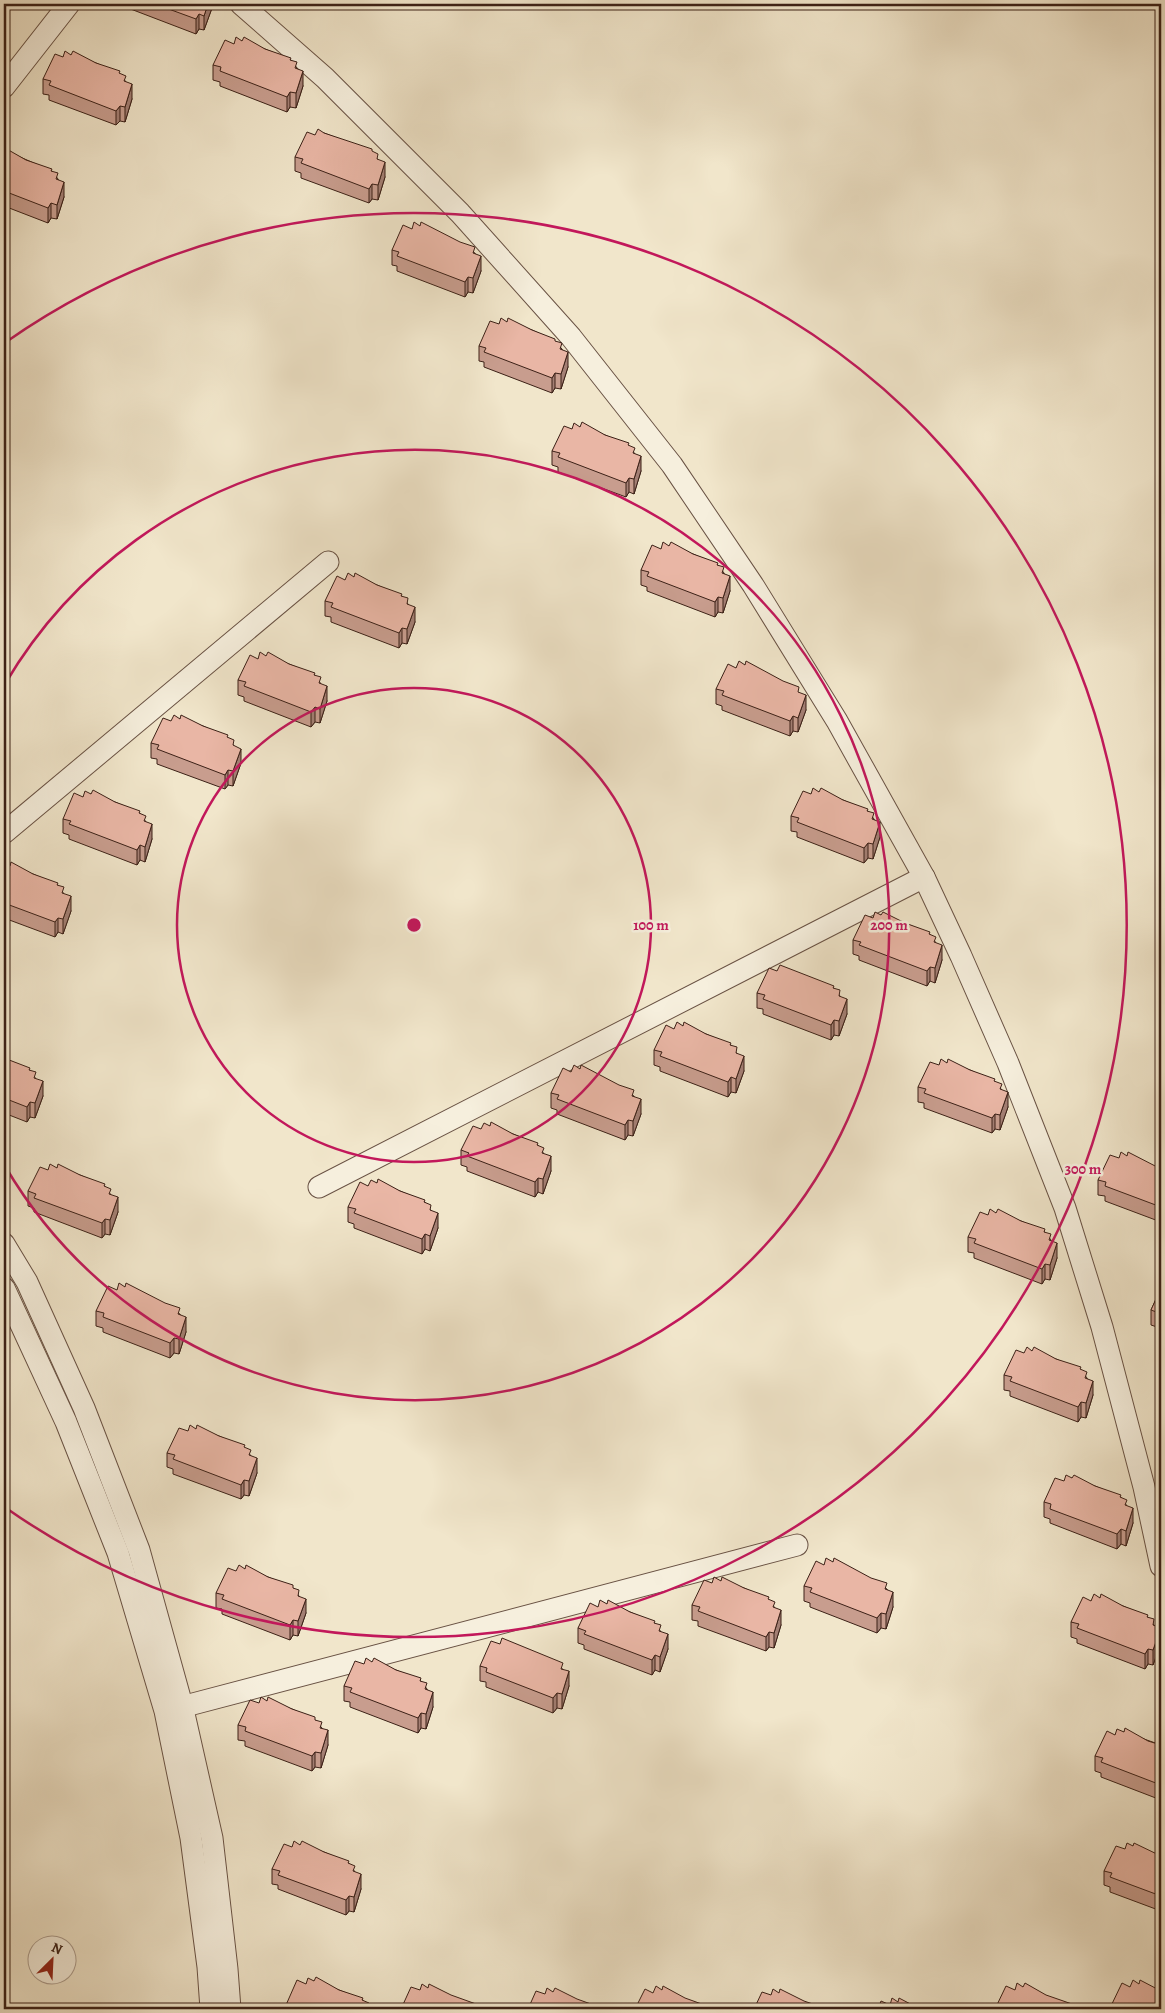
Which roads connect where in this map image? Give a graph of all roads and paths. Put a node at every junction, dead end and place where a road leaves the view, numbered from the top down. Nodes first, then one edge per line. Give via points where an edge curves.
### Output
1 (69, 4) edge
2 (241, 4) edge
3 (4, 87) edge
4 (328, 562) dead end
5 (4, 833) edge
6 (924, 877) junction
7 (319, 1187) dead end
8 (4, 1244) edge
9 (4, 1288) edge
10 (797, 1545) dead end
11 (1161, 1566) edge
12 (173, 1708) junction
13 (211, 2009) edge
14 (230, 2009) edge

1 - 3 street
2 - 6 street via 325,78 460,213 571,337 672,465 753,585 832,713
4 - 5 street
6 - 7 street
6 - 11 street via 1008,1063 1065,1208 1102,1327
8 - 12 street via 27,1282 84,1408 139,1550
9 - 12 street via 66,1422 118,1553
10 - 12 street
12 - 13 street
12 - 14 street via 212,1838

